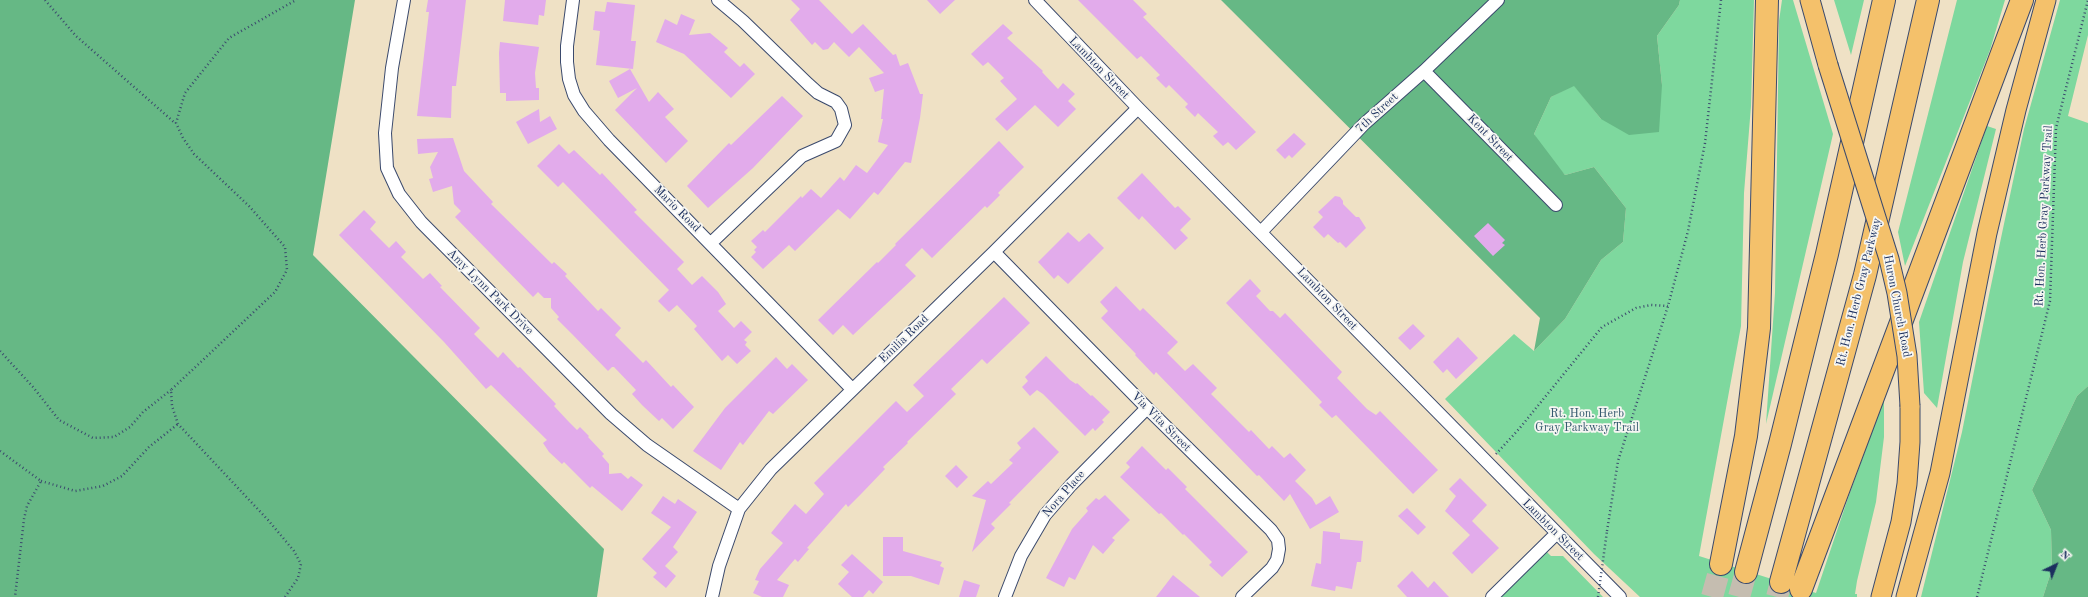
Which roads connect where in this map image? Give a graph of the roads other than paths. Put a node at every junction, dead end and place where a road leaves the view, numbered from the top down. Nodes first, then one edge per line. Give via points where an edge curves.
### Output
1 (404, 0) edge
2 (573, 0) edge
3 (718, 0) edge
4 (1035, 0) edge
5 (1498, 0) edge
6 (1767, 0) edge
7 (1810, 0) edge
8 (1884, 0) edge
9 (1928, 0) edge
10 (2022, 0) edge
11 (2046, 0) edge
12 (1424, 71) junction
13 (1138, 108) junction
14 (1556, 205) dead end
15 (1261, 232) junction
16 (711, 243) junction
17 (994, 252) junction
18 (852, 389) junction
19 (1147, 408) junction
20 (739, 510) junction
21 (1556, 534) junction
22 (1721, 564) tunnel mouth
23 (1746, 572) tunnel mouth
24 (712, 597) edge
25 (1005, 597) edge
26 (1242, 597) edge
27 (1492, 597) edge
28 (1620, 597) edge
29 (1882, 597) edge
30 (1906, 597) edge

1 - 20 street, Amy Lynn Park Drive via 392,68 385,133 387,168 399,194 421,222 611,414 647,445
2 - 16 street, Mario Road via 567,46 569,79 574,95 600,130
3 - 16 street via 818,93 836,102 842,109 845,125 836,141 802,156
4 - 13 street, Lambton Street
5 - 12 street, 7th Street
6 - 22 highway via 1760,328 1746,436
7 - 29 main road, Huron Church Road, bridge via 1889,259 1906,350 1910,406 1907,484 1901,522
8 - 23 highway via 1825,262
9 - 10 highway, Rt. Hon. Herb Gray Parkway via 1866,275 1791,586
11 - 30 main road via 1988,226 1940,473
12 - 14 street, Kent Street
12 - 15 street, 7th Street via 1364,124
13 - 15 street, Lambton Street
13 - 17 street, Emilia Road
15 - 21 street, Lambton Street
16 - 18 street, Mario Road
17 - 18 street, Emilia Road
17 - 19 street, Via Vita Street
18 - 20 street, Emilia Road via 771,469
19 - 25 street, Nora Place via 1070,485 1045,515 1021,556
19 - 26 street, Via Vita Street via 1271,530 1278,540 1278,560
20 - 24 street, Emilia Road via 718,566
21 - 27 street
21 - 28 street, Lambton Street

